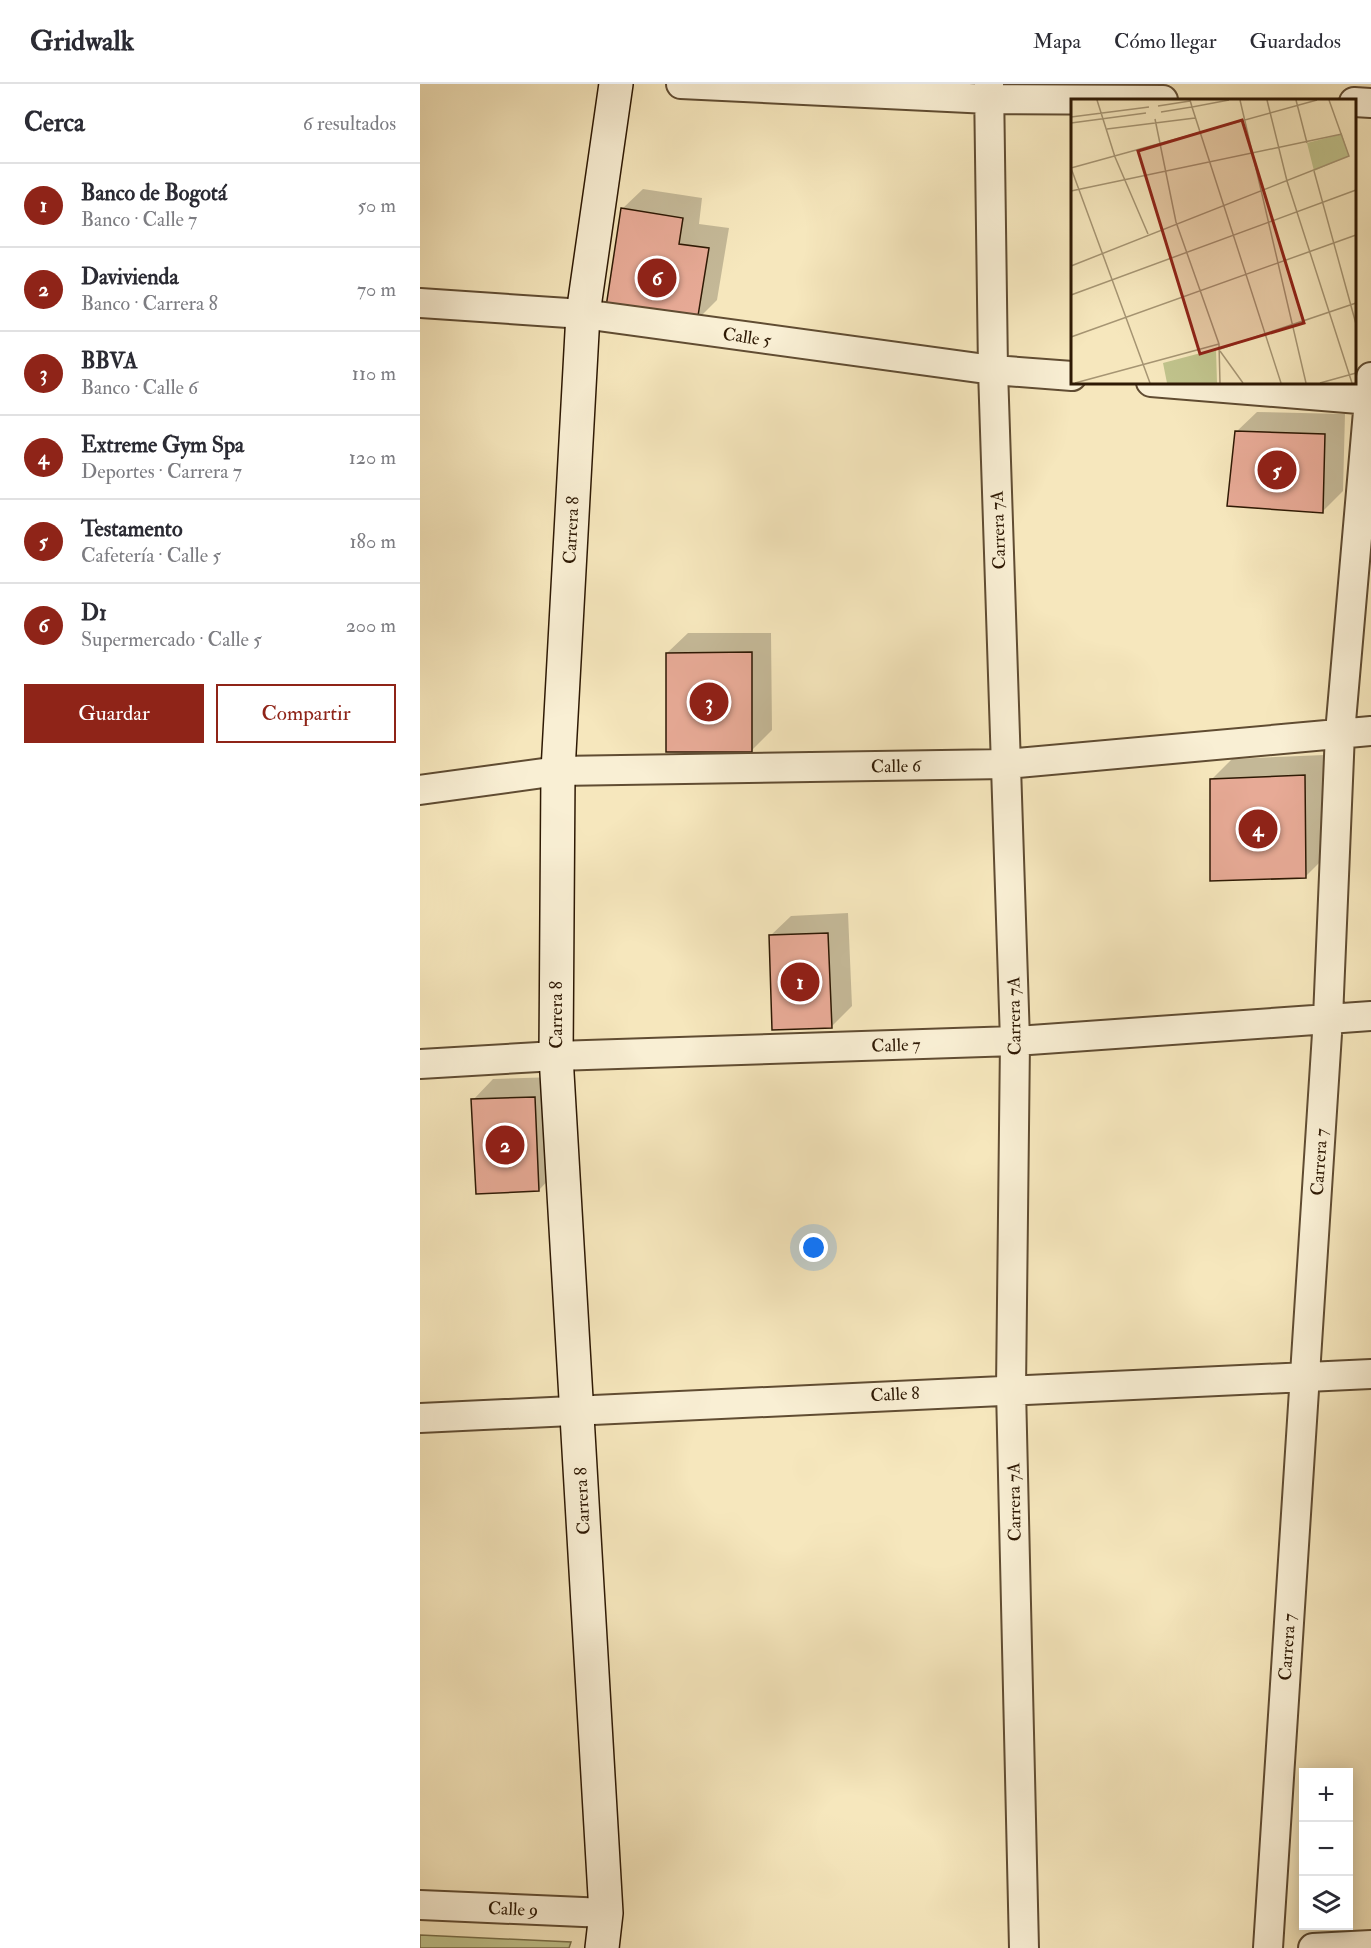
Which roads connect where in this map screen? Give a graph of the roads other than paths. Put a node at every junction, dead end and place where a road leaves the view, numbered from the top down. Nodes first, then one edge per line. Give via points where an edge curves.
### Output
1 (616, 84) edge
2 (681, 84) edge
3 (989, 91) edge
4 (1144, 99) edge
5 (1356, 102) edge
6 (1371, 103) edge
7 (420, 303) edge
8 (584, 314) junction
9 (993, 370) junction
10 (1071, 376) edge
11 (1195, 384) edge
12 (1370, 392) edge
13 (1371, 731) edge
14 (1340, 733) junction
15 (1006, 764) junction
16 (558, 771) junction
17 (420, 790) edge
18 (1371, 1016) edge
19 (1328, 1018) junction
20 (1015, 1041) junction
21 (556, 1056) junction
22 (420, 1064) edge
23 (1371, 1374) edge
24 (1304, 1375) junction
25 (1011, 1389) junction
26 (577, 1409) junction
27 (420, 1418) edge
28 (420, 1905) edge
29 (606, 1912) junction
30 (1371, 1945) edge
31 (602, 1948) edge
32 (1024, 1948) edge
33 (1268, 1948) edge
34 (1313, 1948) edge

1 - 8 main road, Carrera 8
2 - 3 street
3 - 4 street
3 - 9 street, Carrera 7A
5 - 6 street
7 - 8 street, Calle 5
8 - 9 street, Calle 5
8 - 16 main road, Carrera 8
9 - 10 street, Calle 5
9 - 15 street, Carrera 7A
11 - 12 street
12 - 14 street, Carrera 7
13 - 14 street, Calle 6
14 - 15 street, Calle 6
14 - 19 street, Carrera 7
15 - 16 street, Calle 6
15 - 20 street, Carrera 7A
16 - 17 street, Calle 6
16 - 21 main road, Carrera 8
18 - 19 street, Calle 7
19 - 20 street, Calle 7
19 - 24 street, Carrera 7
20 - 21 street, Calle 7
20 - 25 street, Carrera 7A
21 - 22 street, Calle 7
21 - 26 main road, Carrera 8
23 - 24 street, Calle 8
24 - 25 street, Calle 8
24 - 33 street, Carrera 7
25 - 26 street, Calle 8
25 - 32 street, Carrera 7A
26 - 27 street, Calle 8
26 - 29 main road, Carrera 8
28 - 29 street, Calle 9
29 - 31 main road, Carrera 8
30 - 34 street

